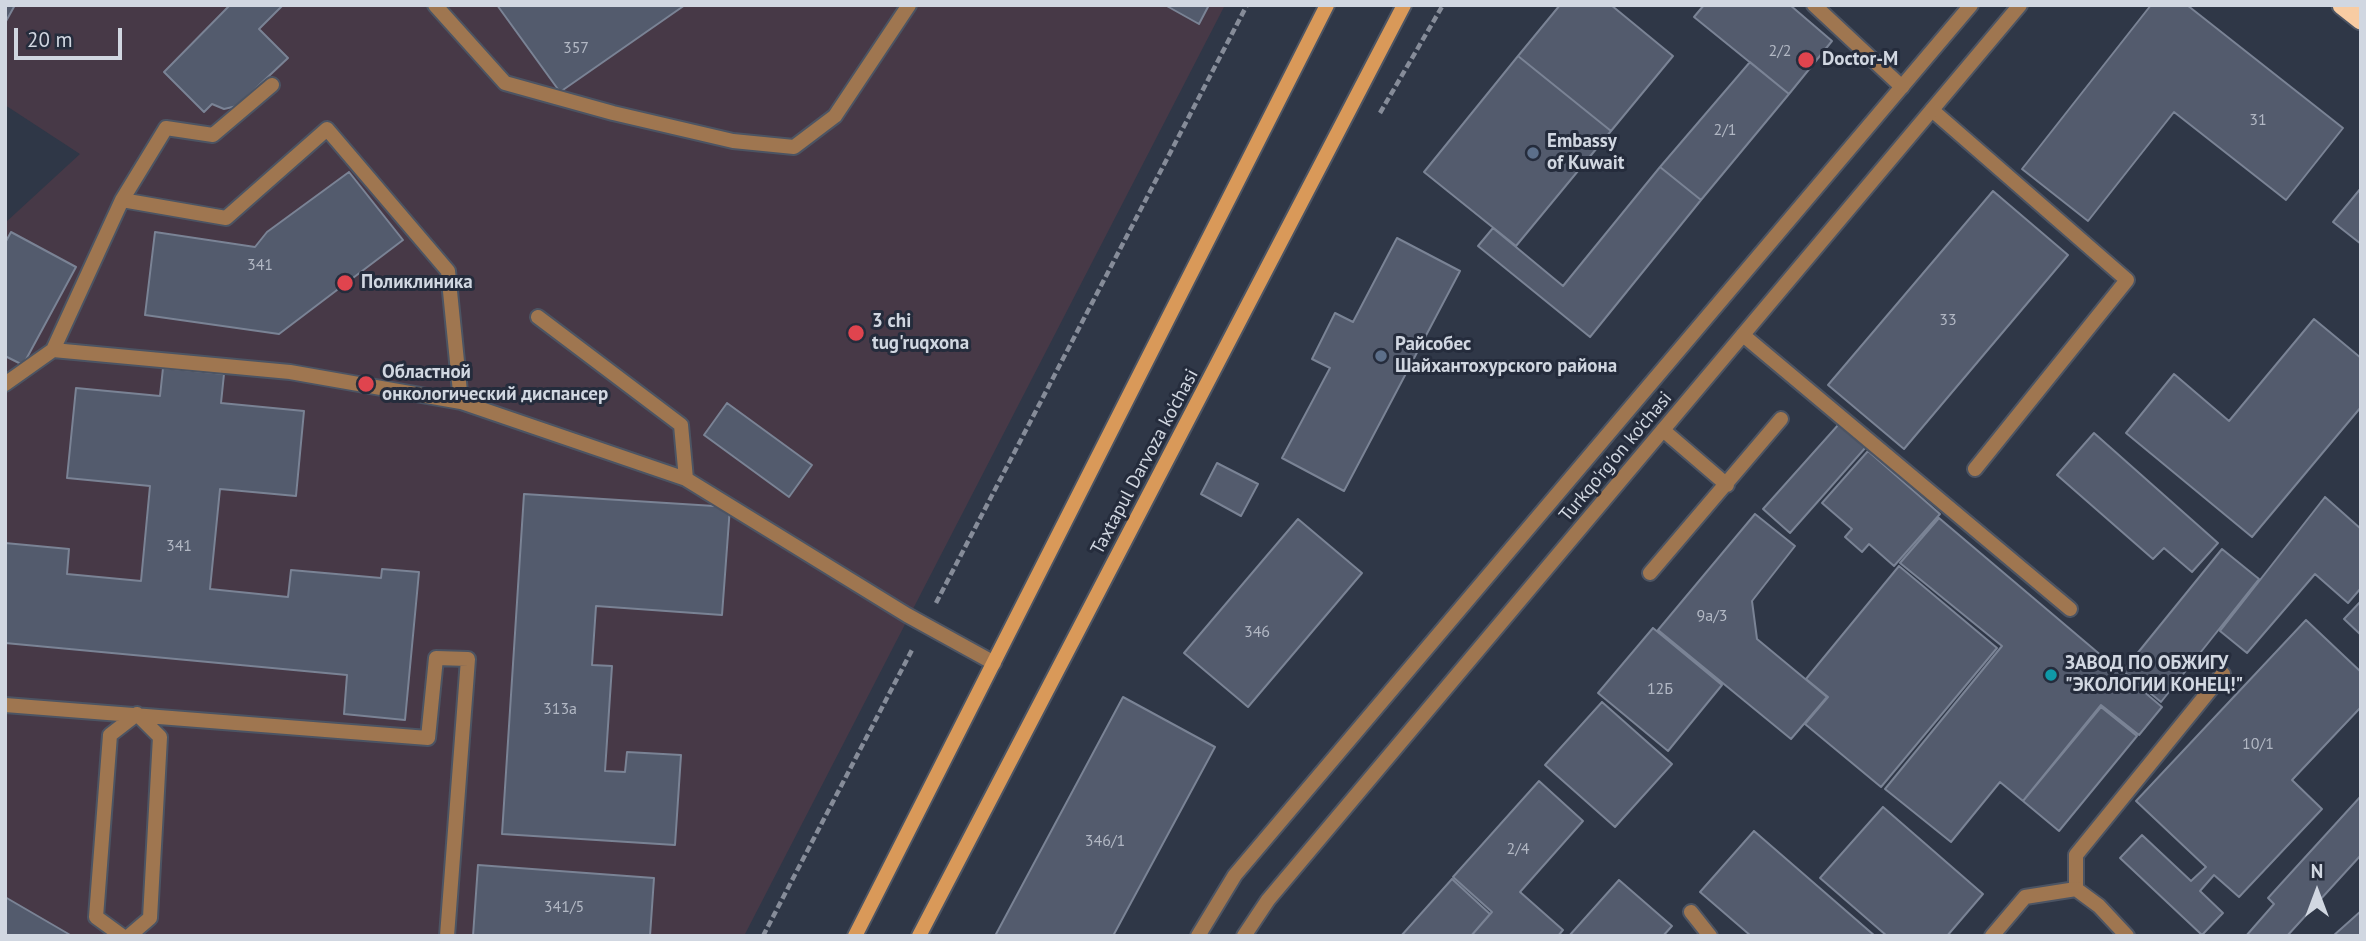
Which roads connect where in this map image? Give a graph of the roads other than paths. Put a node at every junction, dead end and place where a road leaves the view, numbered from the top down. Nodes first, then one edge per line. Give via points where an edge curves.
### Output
1 (436, 5) edge
2 (909, 5) edge
3 (1327, 5) edge
4 (1404, 5) edge
5 (1814, 5) edge
6 (1971, 5) edge
7 (2020, 5) edge
8 (2342, 5) edge
9 (2361, 20) edge
10 (272, 86) dead end
11 (1902, 87) junction
12 (1932, 110) junction
13 (122, 200) junction
14 (538, 317) dead end
15 (1744, 335) junction
16 (53, 350) junction
17 (5, 384) edge
18 (461, 402) junction
19 (1782, 419) dead end
20 (1663, 430) junction
21 (1975, 469) dead end
22 (686, 479) junction
23 (1727, 485) junction
24 (1650, 573) dead end
25 (2070, 610) dead end
26 (993, 663) junction
27 (2223, 674) dead end
28 (5, 705) edge
29 (136, 715) junction
30 (2076, 889) junction
31 (1691, 912) dead end
32 (122, 936) edge
33 (129, 936) edge
34 (447, 936) edge
35 (855, 936) edge
36 (919, 936) edge
37 (1198, 936) edge
38 (1244, 936) edge
39 (1710, 936) edge
40 (1992, 936) edge
41 (2127, 936) edge

1 - 2 street via 505,83 733,141 794,147 835,116
3 - 26 main road
4 - 36 main road, Taxtapul Darvoza ko'chasi
5 - 11 street
6 - 11 street, Turkqo'rg'on ko'chasi
7 - 12 street, Turkqo'rg'on ko'chasi
8 - 9 highway
10 - 13 street via 213,135 166,128
11 - 37 street, Turkqo'rg'on ko'chasi via 1235,875
12 - 15 street, Turkqo'rg'on ko'chasi
12 - 21 street via 2127,280
13 - 16 street
13 - 18 street via 226,218 327,129 448,271
14 - 22 street via 681,425
15 - 20 street, Turkqo'rg'on ko'chasi
15 - 25 street
16 - 17 street
16 - 18 street via 290,372
18 - 22 street
19 - 23 street
20 - 23 street
20 - 38 street, Turkqo'rg'on ko'chasi via 1268,900
22 - 26 street
23 - 24 street
26 - 35 main road
27 - 30 street via 2076,855
28 - 29 street
29 - 32 street via 110,735 96,917
29 - 33 street via 160,737 150,918
29 - 34 street via 428,738 436,658 468,659
30 - 40 street via 2025,897
30 - 41 street
31 - 39 street

